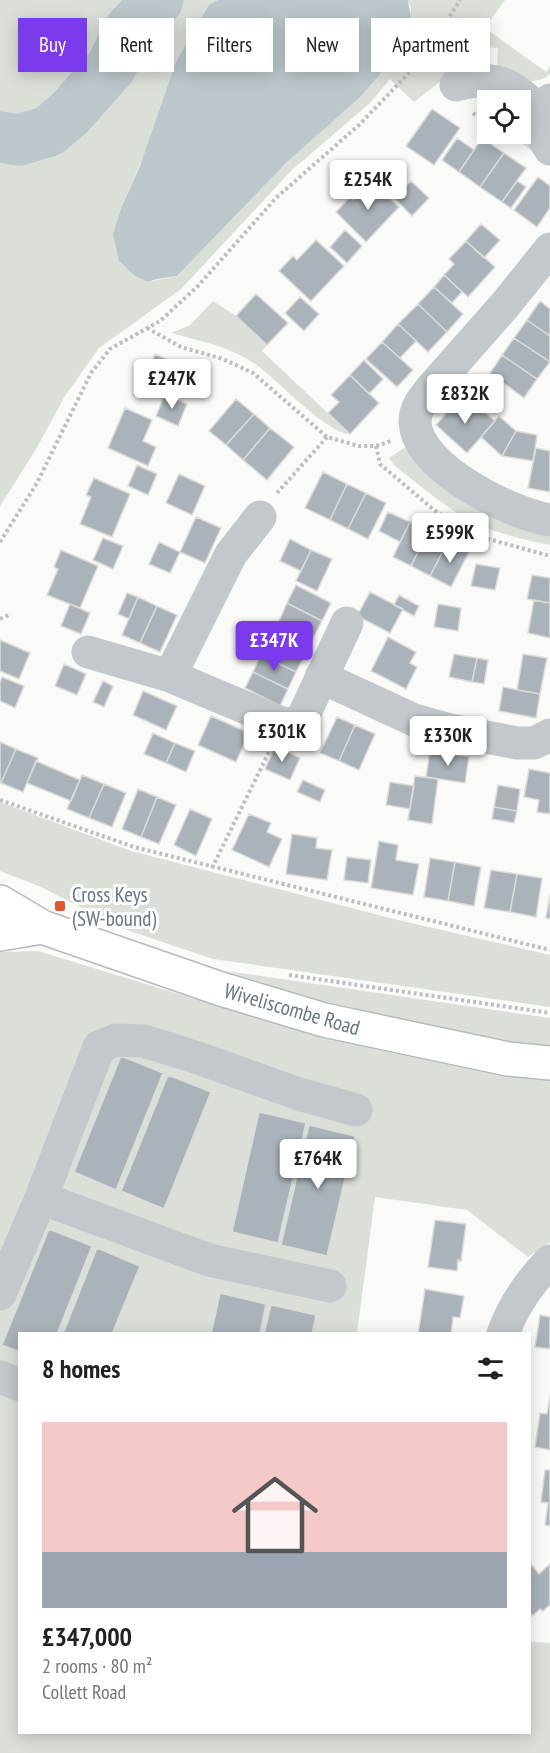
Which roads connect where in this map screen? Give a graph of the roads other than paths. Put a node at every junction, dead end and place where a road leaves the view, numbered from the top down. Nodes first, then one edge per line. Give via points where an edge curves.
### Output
1 (456, 85) dead end
2 (545, 106) edge
3 (550, 149) edge
4 (550, 249) edge
5 (260, 517) road end
6 (550, 520) edge
7 (347, 623) dead end
8 (88, 652) dead end
9 (170, 676) junction
10 (321, 677) junction
11 (550, 735) edge
12 (0, 902) edge
13 (42, 927) junction
14 (0, 934) edge
15 (550, 1063) edge
16 (356, 1110) dead end
17 (41, 1198) junction
18 (550, 1261) edge
19 (330, 1286) dead end
20 (0, 1294) edge
21 (504, 1332) edge
22 (0, 1377) edge
23 (18, 1384) edge

1 - 2 street via 485,80 505,84
2 - 3 street via 540,123
4 - 6 street via 418,404 415,420 425,449 475,492
5 - 9 street via 231,554
7 - 10 street
8 - 9 street
9 - 10 street via 284,724 303,717
10 - 11 street via 414,720 517,743 534,743
12 - 13 main road, Wiveliscombe Road
13 - 14 main road, Wiveliscombe Road
13 - 15 main road, Wiveliscombe Road via 324,1020 508,1059
16 - 17 street via 144,1041 116,1040 99,1047
17 - 19 street via 209,1260
17 - 20 street
18 - 21 street via 512,1309
22 - 23 street

